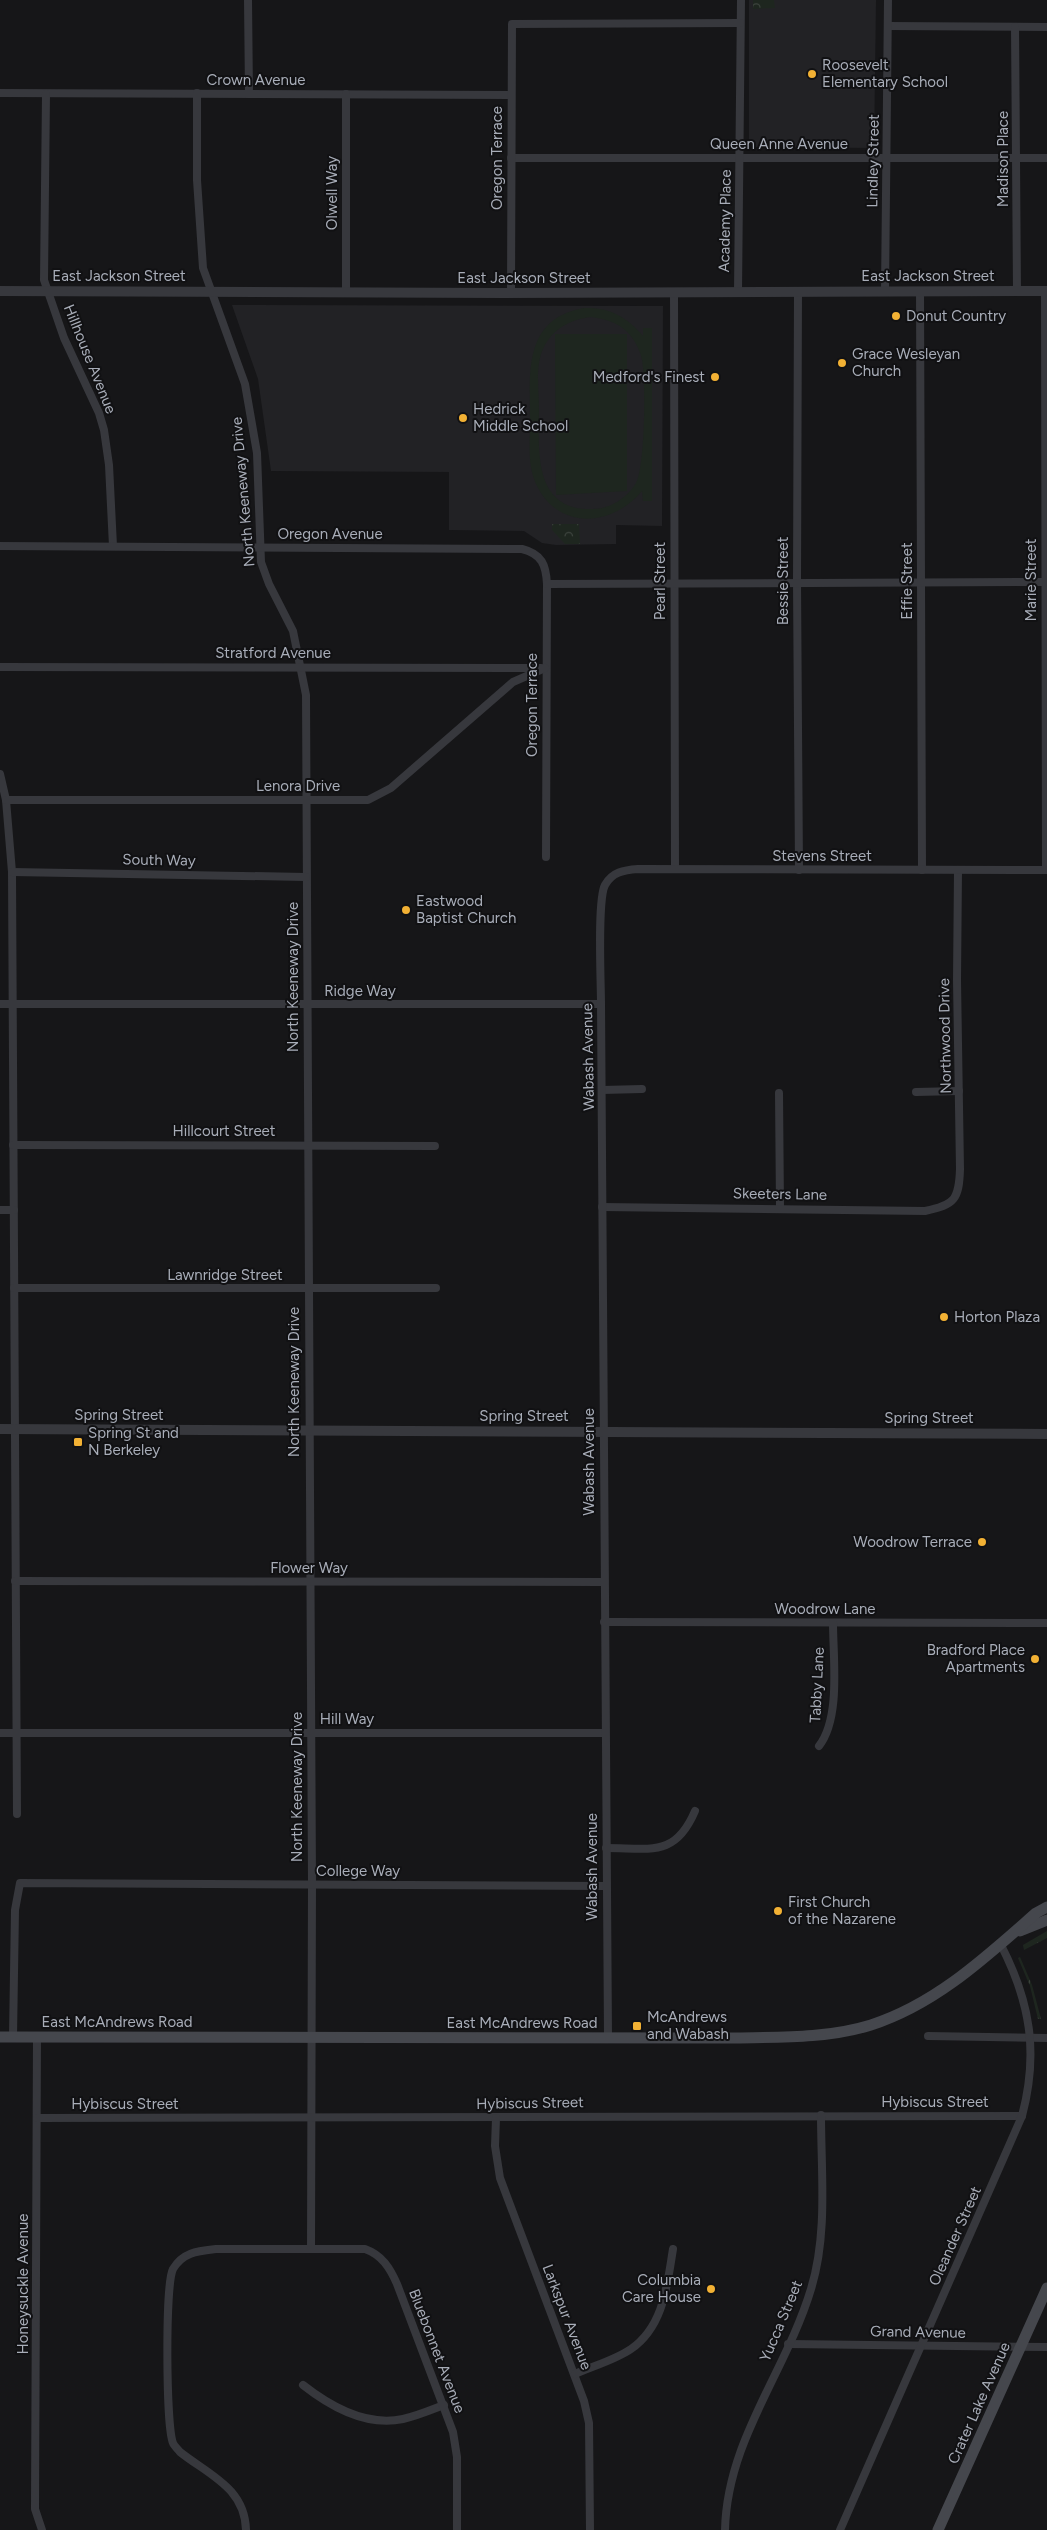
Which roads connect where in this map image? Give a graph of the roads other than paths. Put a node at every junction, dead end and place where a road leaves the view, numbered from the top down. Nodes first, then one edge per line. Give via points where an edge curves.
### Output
1 (248, 0) edge
2 (741, 0) edge
3 (888, 0) edge
4 (740, 23) junction
5 (888, 26) junction
6 (1015, 27) junction
7 (1047, 27) edge
8 (0, 93) edge
9 (197, 93) junction
10 (46, 94) junction
11 (249, 94) junction
12 (346, 94) junction
13 (511, 95) junction
14 (511, 158) junction
15 (739, 158) junction
16 (886, 158) junction
17 (1017, 158) junction
18 (1047, 158) edge
19 (0, 291) edge
20 (47, 291) junction
21 (885, 291) junction
22 (920, 291) junction
23 (1017, 291) junction
24 (1046, 291) edge
25 (211, 292) junction
26 (346, 292) junction
27 (738, 292) junction
28 (798, 292) junction
29 (511, 293) junction
30 (674, 293) junction
31 (0, 546) edge
32 (113, 546) junction
33 (260, 547) junction
34 (538, 555) joint
35 (674, 582) junction
36 (797, 582) junction
37 (1046, 582) edge
38 (921, 583) junction
39 (547, 584) junction
40 (0, 667) edge
41 (301, 667) junction
42 (546, 668) junction
43 (0, 774) edge
44 (6, 800) junction
45 (306, 800) junction
46 (546, 857) dead end
47 (675, 869) junction
48 (799, 870) junction
49 (922, 870) junction
50 (958, 870) junction
51 (1046, 870) edge
52 (12, 872) junction
53 (306, 876) junction
54 (604, 886) joint
55 (0, 1004) edge
56 (12, 1004) junction
57 (307, 1004) junction
58 (601, 1004) junction
59 (642, 1089) dead end
60 (602, 1090) junction
61 (959, 1091) junction
62 (916, 1092) dead end
63 (779, 1093) dead end
64 (13, 1145) junction
65 (307, 1145) junction
66 (435, 1146) dead end
67 (954, 1200) joint
68 (602, 1207) junction
69 (780, 1208) junction
70 (0, 1210) edge
71 (14, 1210) junction
72 (14, 1288) junction
73 (436, 1288) dead end
74 (308, 1289) junction
75 (0, 1429) edge
76 (15, 1429) junction
77 (308, 1430) junction
78 (603, 1432) junction
79 (1047, 1434) edge
80 (16, 1582) junction
81 (310, 1582) junction
82 (603, 1582) junction
83 (604, 1622) junction
84 (833, 1623) junction
85 (1047, 1623) edge
86 (0, 1733) edge
87 (16, 1733) junction
88 (311, 1733) junction
89 (604, 1733) junction
90 (819, 1746) dead end
91 (695, 1811) dead end
92 (16, 1814) dead end
93 (606, 1848) junction
94 (312, 1884) junction
95 (606, 1886) junction
96 (1047, 1907) edge
97 (1047, 1920) edge
98 (1013, 1933) junction
99 (1000, 1943) junction
100 (928, 2036) dead end
101 (0, 2037) edge
102 (13, 2037) junction
103 (37, 2037) junction
104 (310, 2037) junction
105 (608, 2038) junction
106 (1031, 2038) junction
107 (1047, 2038) edge
108 (820, 2115) junction
109 (1022, 2116) junction
110 (37, 2118) junction
111 (311, 2118) junction
112 (496, 2118) junction
113 (311, 2249) junction
114 (673, 2249) dead end
115 (1047, 2288) edge
116 (788, 2344) junction
117 (922, 2346) junction
118 (1020, 2347) junction
119 (1047, 2347) edge
120 (575, 2374) junction
121 (303, 2384) dead end
122 (444, 2405) junction
123 (42, 2530) edge
124 (246, 2530) edge
125 (457, 2530) edge
126 (590, 2530) edge
127 (726, 2530) edge
128 (840, 2530) edge
129 (938, 2530) edge

1 - 11 street
2 - 4 street, Academy Place
3 - 5 street, Lindley Street
4 - 13 street, Oregon Terrace via 512,24
4 - 15 street, Academy Place
5 - 6 street
5 - 16 street, Lindley Street
6 - 7 street
6 - 17 street, Madison Place
8 - 10 street, Crown Avenue
9 - 10 street, Crown Avenue
9 - 11 street, Crown Avenue
9 - 25 street, North Keeneway Drive via 200,236 203,268
10 - 20 street, Hillhouse Avenue via 44,264
11 - 12 street, Crown Avenue
12 - 13 street, Crown Avenue
12 - 26 street, Olwell Way
13 - 14 street, Oregon Terrace
14 - 15 street, Queen Anne Avenue
14 - 29 street, Oregon Terrace
15 - 16 street, Queen Anne Avenue
15 - 27 street, Academy Place
16 - 17 street, Queen Anne Avenue
16 - 21 street, Lindley Street
17 - 18 street, Queen Anne Avenue
17 - 23 street, Madison Place
19 - 20 street, East Jackson Street
20 - 25 street, East Jackson Street
20 - 32 street, Hillhouse Avenue via 104,430
21 - 22 street, East Jackson Street
21 - 28 street, East Jackson Street
22 - 23 street, East Jackson Street
22 - 38 street, Effie Street
23 - 24 street, East Jackson Street
24 - 37 street, Marie Street
25 - 26 street, East Jackson Street
25 - 33 street, North Keeneway Drive via 236,354 251,412 259,483
26 - 29 street, East Jackson Street
27 - 28 street, East Jackson Street
27 - 30 street, East Jackson Street
28 - 36 street, Bessie Street
29 - 30 street, East Jackson Street
30 - 35 street, Pearl Street
31 - 32 street, Oregon Avenue
32 - 33 street, Oregon Avenue
33 - 34 street, Oregon Avenue via 522,549
33 - 41 street, North Keeneway Drive via 264,573 293,631
34 - 39 street, Oregon Terrace via 544,563
35 - 36 street
35 - 39 street
35 - 47 street, Pearl Street
36 - 38 street
36 - 48 street, Bessie Street
37 - 38 street
37 - 51 street, Marie Street
38 - 49 street, Effie Street
39 - 42 street, Oregon Terrace
40 - 41 street, Stratford Avenue
41 - 42 street, Stratford Avenue
41 - 45 street, North Keeneway Drive via 306,695
42 - 45 street, Lenora Drive via 513,682 377,797 368,800
42 - 46 street, Oregon Terrace
43 - 44 street
44 - 45 street, Lenora Drive
44 - 52 street
45 - 53 street, North Keeneway Drive
47 - 48 street, Stevens Street
47 - 54 street, Stevens Street via 621,871
48 - 49 street, Stevens Street
49 - 50 street, Stevens Street
50 - 51 street, Stevens Street
50 - 61 street, Northwood Drive
52 - 53 street, South Way
52 - 56 street
53 - 57 street, North Keeneway Drive
54 - 58 street, Wabash Avenue
55 - 56 street, Ridge Way
56 - 57 street, Ridge Way
56 - 64 street
57 - 58 street, Ridge Way
57 - 65 street, North Keeneway Drive
58 - 60 street, Wabash Avenue
59 - 60 street
60 - 68 street, Wabash Avenue
61 - 62 street
61 - 67 street, Northwood Drive via 960,1183
63 - 69 street
64 - 65 street, Hillcourt Street
64 - 71 street
65 - 66 street, Hillcourt Street
65 - 74 street, North Keeneway Drive
67 - 69 street, Skeeters Lane via 948,1205 925,1211
68 - 69 street, Skeeters Lane
68 - 78 street, Wabash Avenue
70 - 71 street
71 - 72 street
72 - 74 street, Lawnridge Street
72 - 76 street
73 - 74 street, Lawnridge Street
74 - 77 street, North Keeneway Drive
75 - 76 street, Spring Street
76 - 77 street, Spring Street
76 - 80 street
77 - 78 street, Spring Street
77 - 81 street, North Keeneway Drive
78 - 79 street, Spring Street
78 - 82 street, Wabash Avenue
80 - 81 street, Flower Way
80 - 87 street
81 - 82 street, Flower Way
81 - 88 street, North Keeneway Drive
82 - 83 street, Wabash Avenue
83 - 84 street, Woodrow Lane
83 - 89 street, Wabash Avenue
84 - 85 street, Woodrow Lane
84 - 90 street, Tabby Lane via 832,1710 830,1726
86 - 87 street, Hill Way
87 - 88 street, Hill Way
87 - 92 street
88 - 89 street, Hill Way
88 - 94 street, North Keeneway Drive
89 - 93 street, Wabash Avenue
91 - 93 street via 689,1827 672,1844 652,1848
93 - 95 street, Wabash Avenue
94 - 95 street, College Way
94 - 102 street, College Way via 20,1883 15,1910
94 - 104 street, North Keeneway Drive
95 - 105 street, Wabash Avenue
96 - 98 main road, East McAndrews Road
97 - 98 main road, East McAndrews Road
98 - 99 main road, East McAndrews Road
99 - 105 main road, East McAndrews Road via 936,1995 896,2016 869,2025 784,2037
99 - 106 street, Oleander Street via 1017,1978
100 - 106 street
101 - 102 main road, East McAndrews Road
102 - 103 main road, East McAndrews Road
103 - 104 main road, East McAndrews Road
103 - 110 street, Honeysuckle Avenue
104 - 105 main road, East McAndrews Road
104 - 111 street, North Keeneway Drive
106 - 107 street
106 - 109 street, Oleander Street via 1030,2078
108 - 109 street, Hybiscus Street
108 - 112 street, Hybiscus Street
108 - 116 street, Yucca Street via 820,2246 811,2288
109 - 117 street, Oleander Street
110 - 111 street, Hybiscus Street
110 - 123 street, Honeysuckle Avenue via 35,2509
111 - 112 street, Hybiscus Street
111 - 113 street, North Keeneway Drive
112 - 120 street, Larkspur Avenue via 495,2146 500,2178
113 - 122 street, Bluebonnet Avenue via 365,2249 375,2252 385,2262 397,2284
113 - 124 street via 195,2251 184,2257 172,2271 169,2293 169,2419 173,2443 238,2498 245,2515
114 - 120 street via 663,2304 649,2332 630,2350
115 - 118 main road, Crater Lake Avenue
116 - 117 street, Grand Avenue
116 - 127 street, Yucca Street via 732,2471
117 - 118 street, Grand Avenue
117 - 128 street, Oleander Street
118 - 119 street, Grand Avenue
118 - 129 main road, Crater Lake Avenue
120 - 126 street, Larkspur Avenue via 589,2423
121 - 122 street via 340,2409 371,2419 401,2420
122 - 125 street, Bluebonnet Avenue via 457,2457

